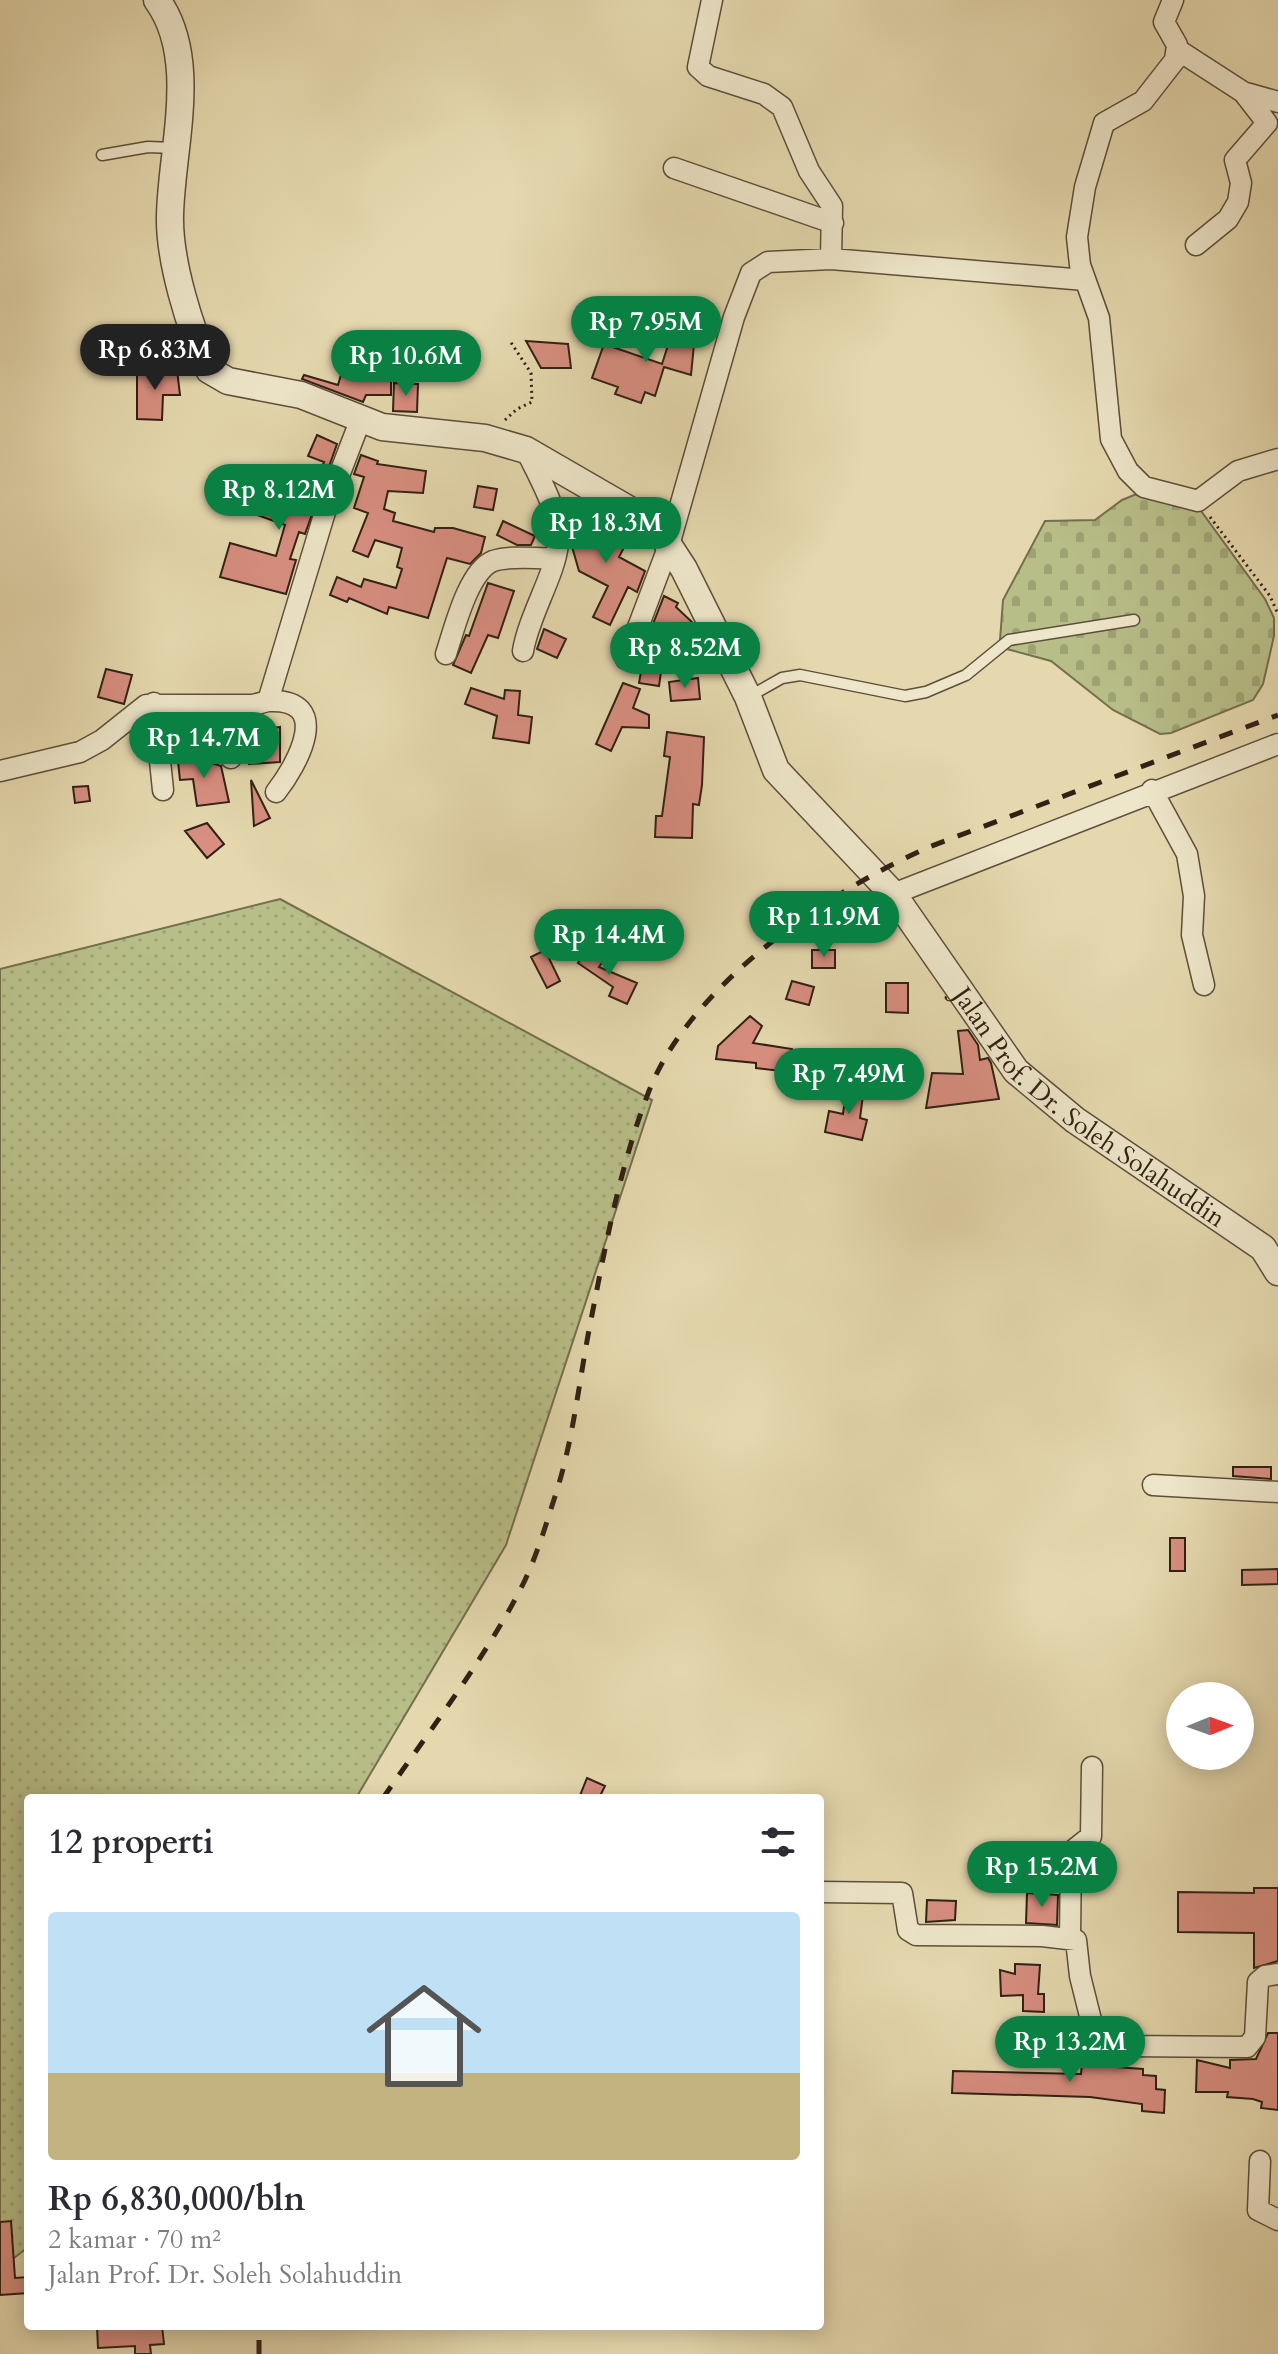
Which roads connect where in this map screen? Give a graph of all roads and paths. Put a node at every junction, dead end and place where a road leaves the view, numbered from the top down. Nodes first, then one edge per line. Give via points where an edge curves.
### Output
1 (157, 0) edge
2 (712, 0) edge
3 (1173, 0) edge
4 (1178, 50) junction
5 (1243, 92) junction
6 (1278, 102) edge
7 (174, 148) junction
8 (102, 155) dead end
9 (674, 168) dead end
10 (833, 223) junction
11 (1196, 245) dead end
12 (831, 259) junction
13 (1085, 280) junction
14 (510, 341) dead end
15 (360, 421) junction
16 (485, 438) junction
17 (526, 450) junction
18 (1278, 459) edge
19 (1198, 501) junction
20 (669, 545) junction
21 (555, 558) junction
22 (1278, 614) edge
23 (1134, 620) dead end
24 (523, 651) dead end
25 (446, 654) dead end
26 (626, 659) dead end
27 (748, 697) junction
28 (268, 701) junction
29 (154, 703) junction
30 (234, 705) junction
31 (1278, 744) edge
32 (231, 758) dead end
33 (0, 771) edge
34 (163, 790) dead end
35 (1152, 790) junction
36 (276, 792) dead end
37 (893, 894) junction
38 (1204, 985) dead end
39 (1278, 1272) edge
40 (1153, 1485) dead end
41 (1278, 1492) edge
42 (1092, 1767) dead end
43 (824, 1892) edge
44 (1070, 1938) junction
45 (1278, 1974) edge
46 (1260, 2161) dead end
47 (1278, 2220) edge

1 - 7 street, Jalan Prof. Dr. Soleh Solahuddin via 172,25 177,47
2 - 10 street via 698,67 782,107 809,171 829,197
3 - 4 street via 1164,22
4 - 5 street
4 - 13 street via 1143,101 1111,117 1100,131 1079,215 1077,250
5 - 6 street
5 - 11 street via 1267,123 1235,160 1241,183 1233,211
7 - 8 lane
7 - 15 street, Jalan Prof. Dr. Soleh Solahuddin via 171,243 209,370 228,381 301,395
9 - 10 street
10 - 12 street
12 - 13 street
12 - 20 street via 768,262 756,267 747,280
13 - 19 street via 1101,335 1111,439 1128,471 1144,487
14 - 16 path via 531,373 532,402
15 - 16 street, Jalan Prof. Dr. Soleh Solahuddin
15 - 28 street via 320,527
16 - 17 street, Jalan Prof. Dr. Soleh Solahuddin
17 - 20 street, Jalan Prof. Dr. Soleh Solahuddin via 647,520
17 - 21 street via 557,524
18 - 19 street via 1238,471
19 - 22 path
20 - 26 street
20 - 27 street, Jalan Prof. Dr. Soleh Solahuddin
21 - 24 street
21 - 25 street via 494,561 483,568 472,583
23 - 27 lane via 1009,640 966,675 926,692 905,696 800,675 782,678
27 - 37 street, Jalan Prof. Dr. Soleh Solahuddin via 776,770
28 - 30 street
28 - 36 street via 295,706 306,731 296,767
29 - 30 street
29 - 33 street via 80,752
29 - 34 street
30 - 32 street
31 - 35 street
35 - 37 street
35 - 38 street via 1187,854 1194,896 1192,935
37 - 39 street, Jalan Prof. Dr. Soleh Solahuddin via 1016,1071 1075,1120 1263,1248
40 - 41 street
42 - 44 street via 1091,1836 1071,1852
43 - 44 street via 898,1892 906,1901 908,1930 916,1935
44 - 45 street via 1078,1944 1078,1967 1093,2028 1105,2041 1125,2046 1247,2047 1255,2037 1258,1982
46 - 47 street via 1258,2210

